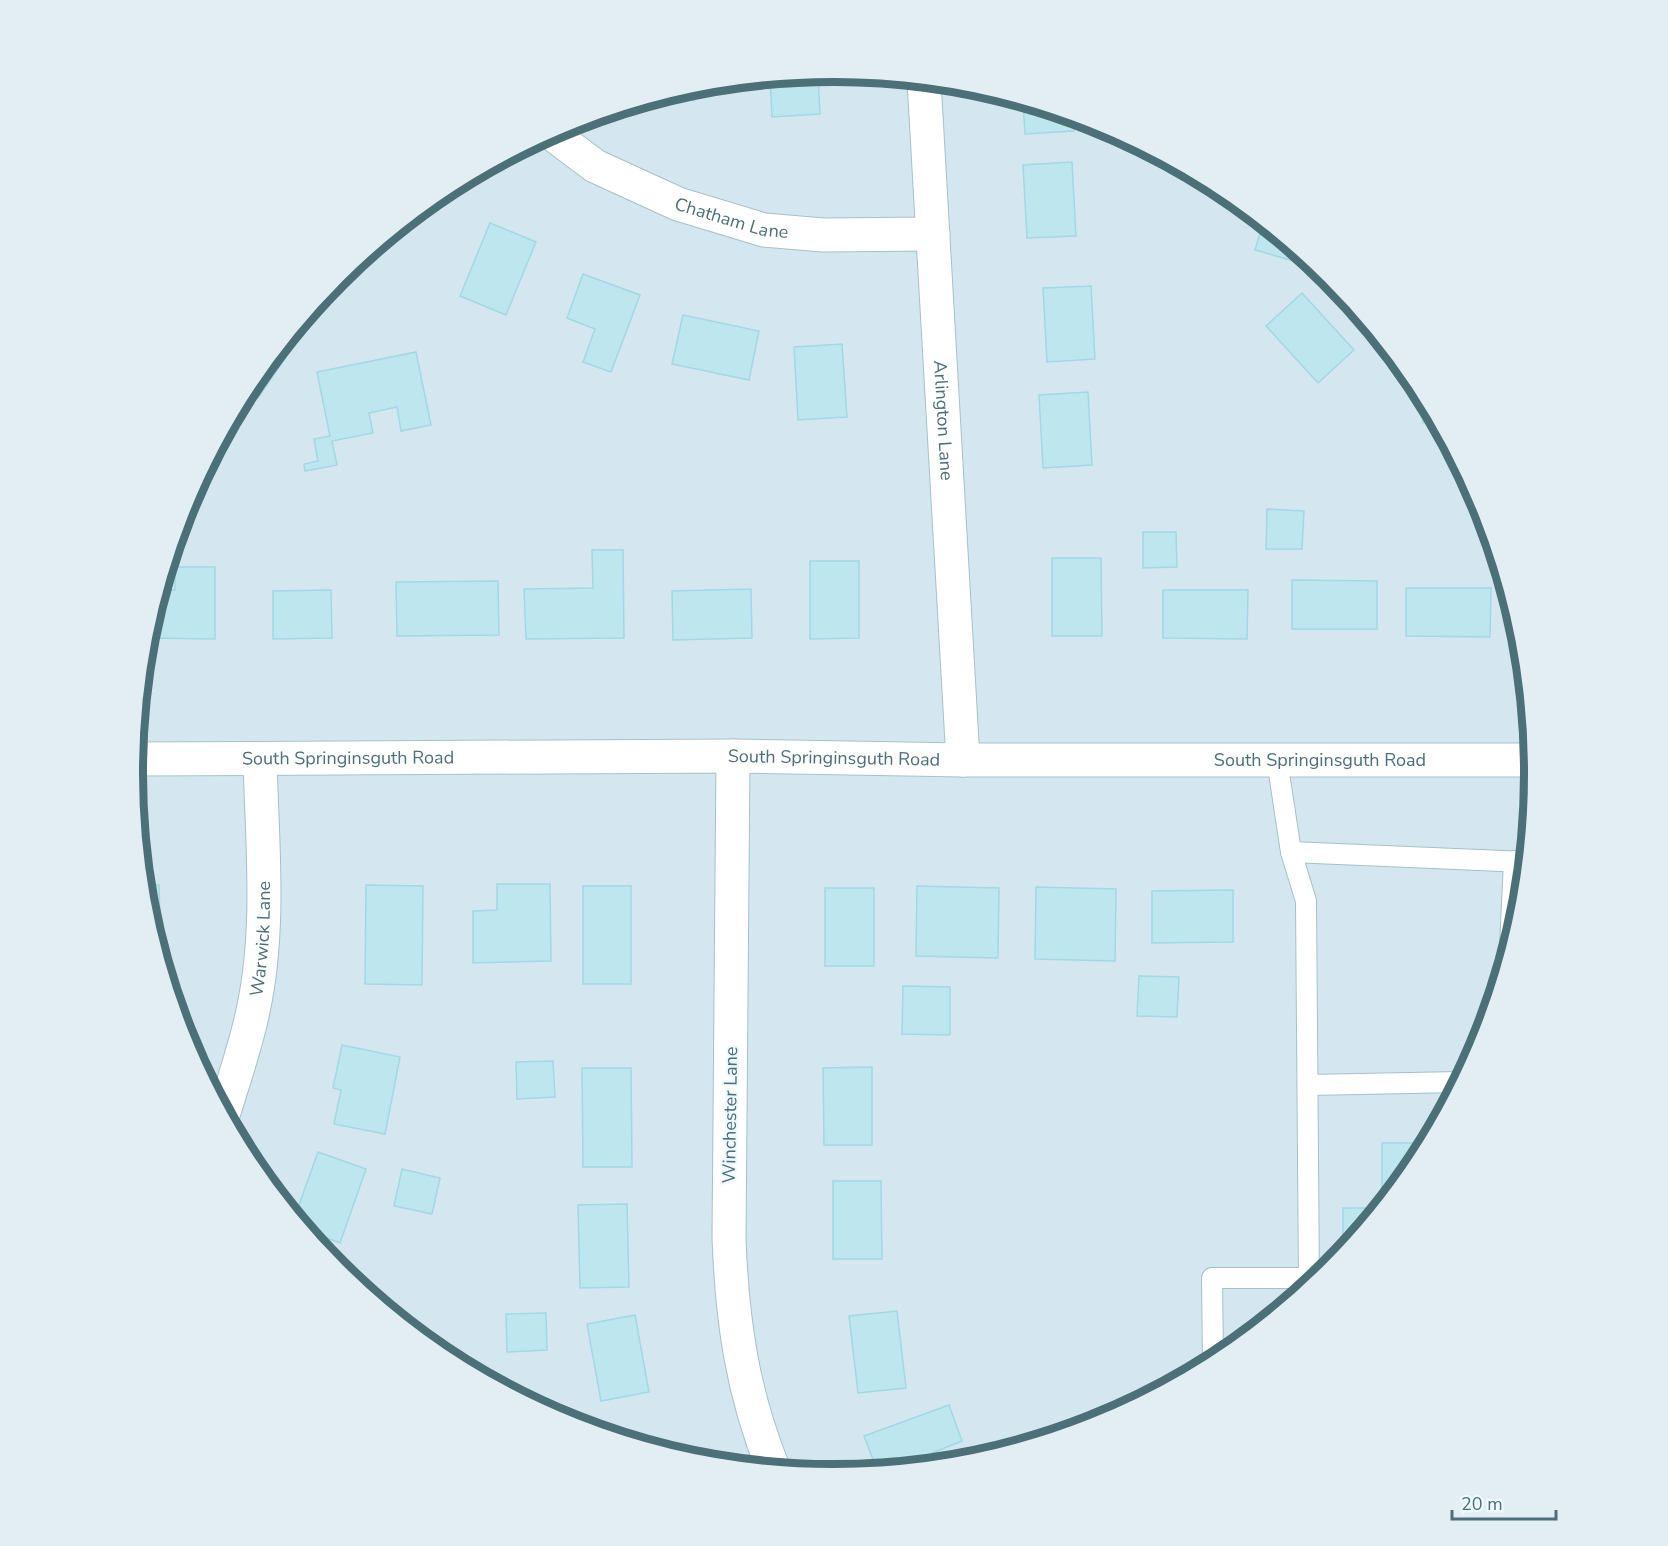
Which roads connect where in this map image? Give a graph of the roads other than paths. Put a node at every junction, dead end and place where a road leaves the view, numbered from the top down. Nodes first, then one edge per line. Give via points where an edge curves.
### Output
1 (924, 88) edge
2 (559, 140) edge
3 (933, 234) junction
4 (733, 756) junction
5 (144, 759) edge
6 (260, 759) junction
7 (963, 760) junction
8 (1277, 760) junction
9 (1524, 760) edge
10 (1291, 852) junction
11 (1520, 861) edge
12 (1451, 1082) edge
13 (1309, 1085) junction
14 (227, 1101) edge
15 (1309, 1273) edge
16 (1300, 1282) edge
17 (1213, 1350) edge
18 (770, 1460) edge

1 - 3 street, Arlington Lane
2 - 3 street, Chatham Lane via 595,166 678,204 764,230 823,235
3 - 7 street, Arlington Lane
4 - 6 street, South Springinsguth Road
4 - 7 street, South Springinsguth Road
4 - 18 street, Winchester Lane via 731,1291 745,1384
5 - 6 street, South Springinsguth Road
6 - 14 street, Warwick Lane via 264,914 260,963 253,1010
7 - 8 street, South Springinsguth Road
8 - 9 street, South Springinsguth Road
8 - 10 lane
10 - 11 lane
10 - 13 lane via 1306,902
12 - 13 lane
13 - 15 lane
16 - 17 lane via 1212,1278

